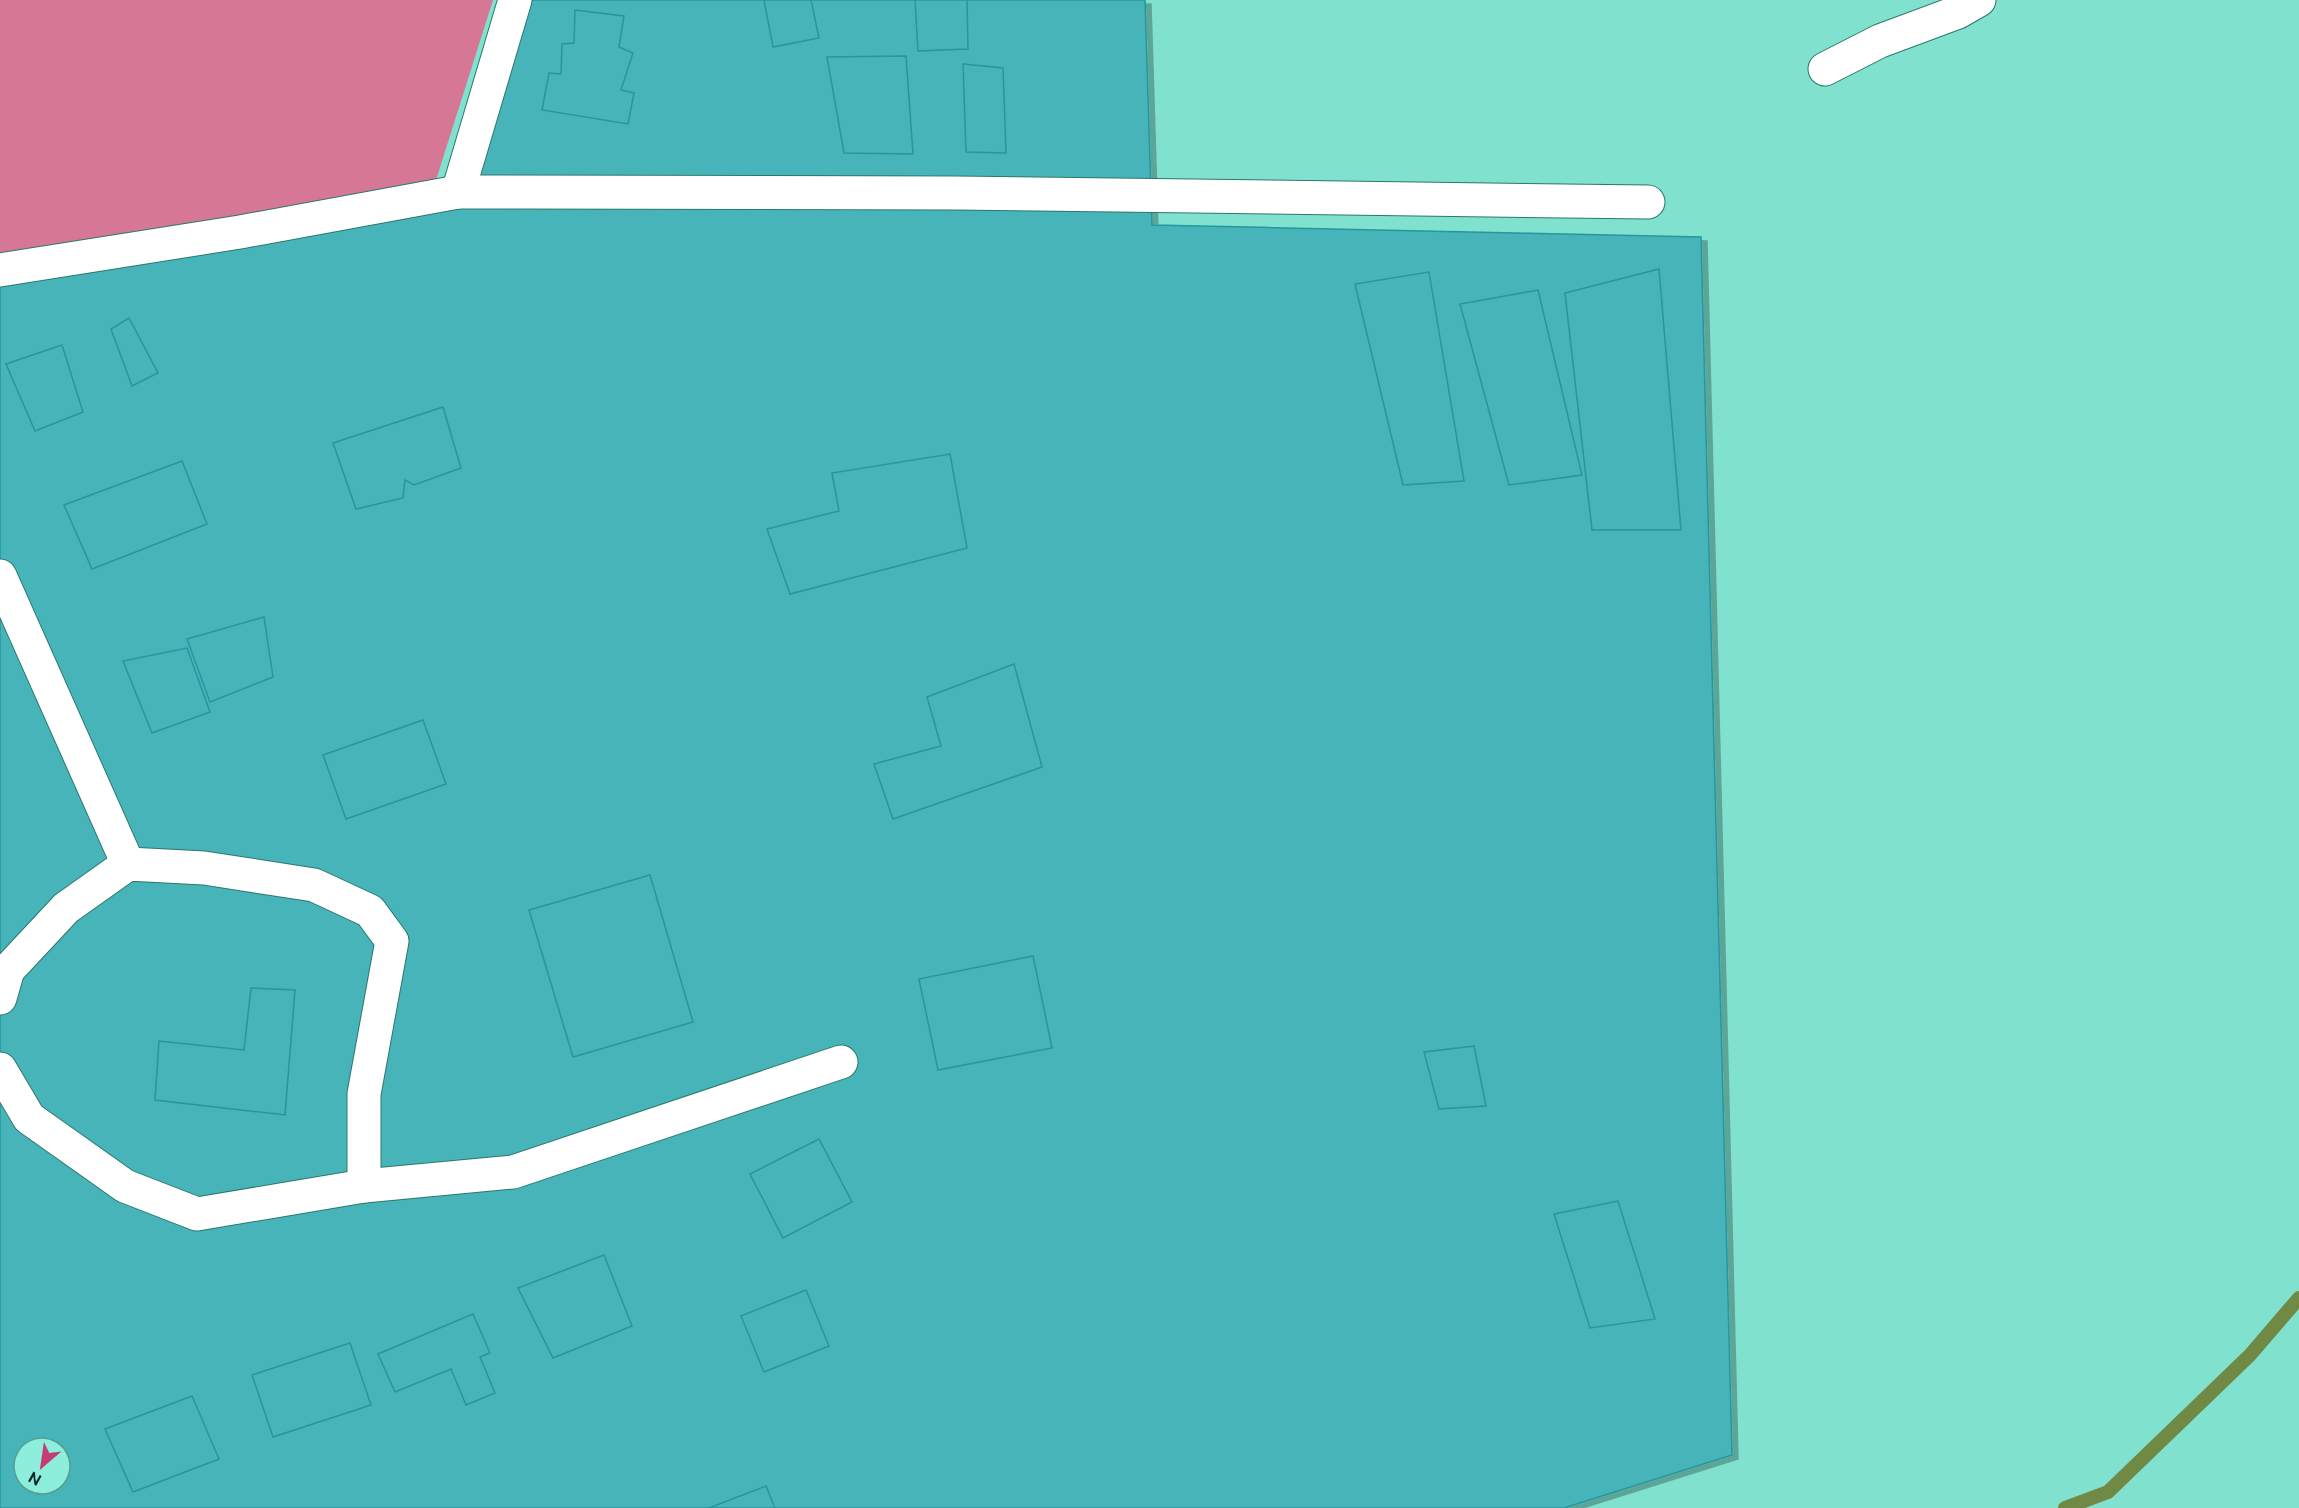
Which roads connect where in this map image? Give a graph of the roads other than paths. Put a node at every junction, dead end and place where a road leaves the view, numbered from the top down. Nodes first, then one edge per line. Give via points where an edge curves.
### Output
1 (515, 0) edge
2 (1979, 0) edge
3 (1825, 69) dead end
4 (458, 192) junction
5 (1648, 202) dead end
6 (0, 270) edge
7 (0, 576) edge
8 (128, 864) junction
9 (0, 998) edge
10 (841, 1062) dead end
11 (0, 1069) edge
12 (364, 1186) junction

1 - 4 street
2 - 3 street via 1958,12 1880,41
4 - 5 street via 955,193
4 - 6 street
7 - 8 street
8 - 9 street via 66,908 8,970
8 - 12 street via 204,868 314,885 370,911 392,941 364,1094
10 - 12 street via 513,1172
11 - 12 street via 29,1118 125,1186 197,1214

